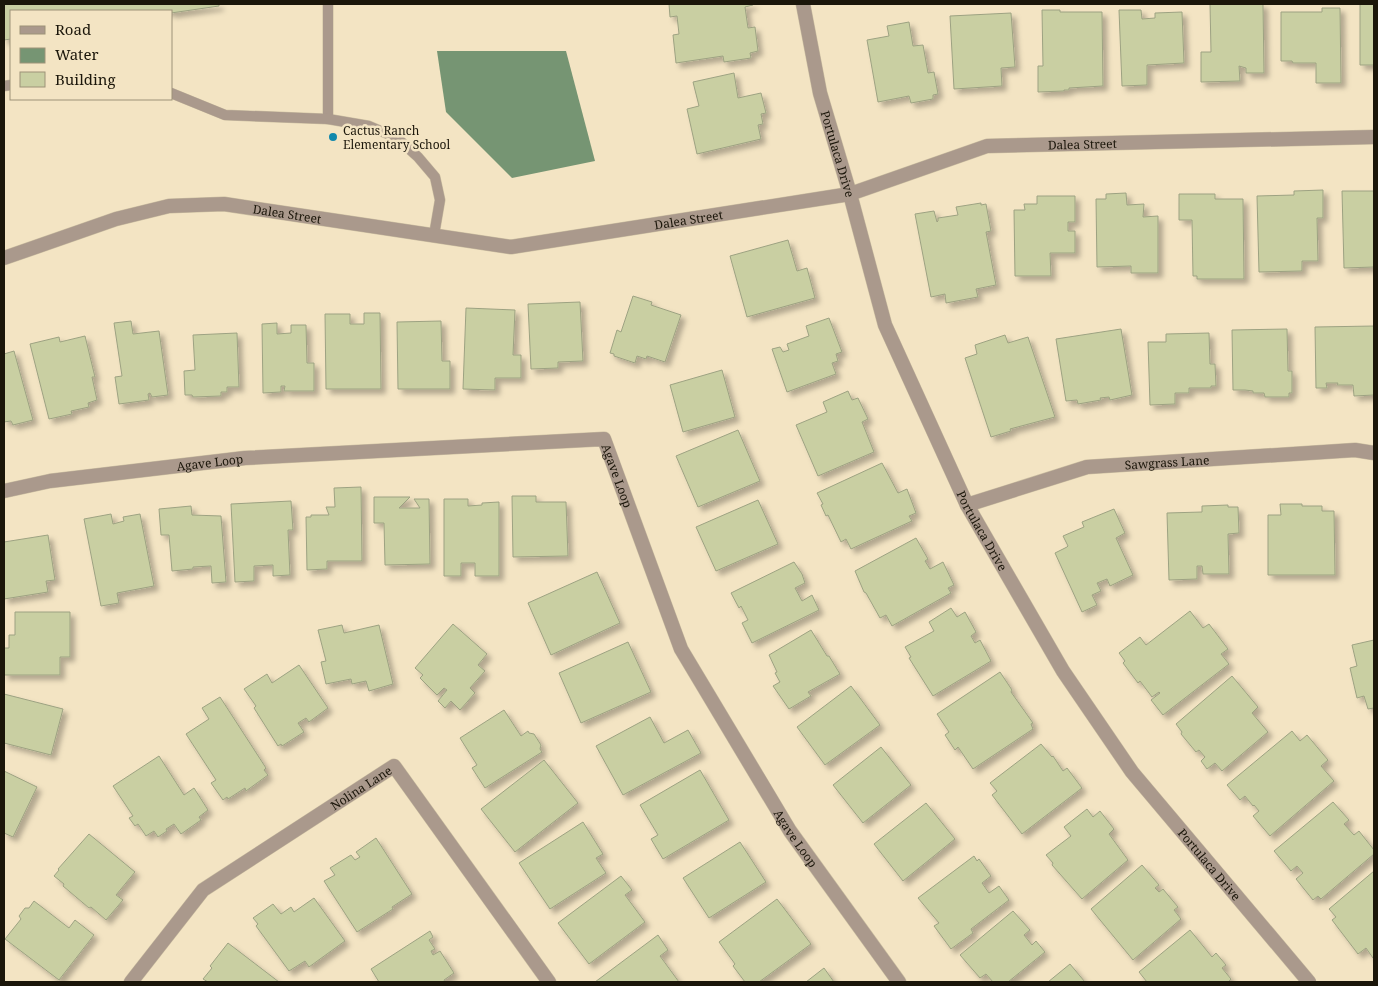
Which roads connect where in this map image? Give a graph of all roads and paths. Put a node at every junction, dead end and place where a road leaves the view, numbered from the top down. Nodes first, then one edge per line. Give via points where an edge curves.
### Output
1 (328, 4) edge
2 (803, 4) edge
3 (172, 93) edge
4 (328, 119) junction
5 (1374, 137) edge
6 (850, 194) junction
7 (434, 235) junction
8 (4, 258) edge
9 (1374, 453) edge
10 (4, 490) edge
11 (967, 505) junction
12 (131, 982) edge
13 (549, 982) edge
14 (899, 982) edge
15 (1309, 982) edge

1 - 4 lane
2 - 6 street, Portulaca Drive via 820,93
3 - 4 lane via 225,115
4 - 7 lane via 369,126 397,138 418,157 435,177 440,200
5 - 6 street, Dalea Street via 987,146
6 - 7 street, Dalea Street via 511,247
6 - 11 street, Portulaca Drive via 885,325
7 - 8 street, Dalea Street via 224,204 169,206 116,218
9 - 11 street, Sawgrass Lane via 1355,450 1086,467
10 - 14 street, Agave Loop via 50,481 245,458 604,439 681,649 790,831
11 - 15 street, Portulaca Drive via 1064,671 1132,772
12 - 13 street, Nolina Lane via 203,890 394,766

